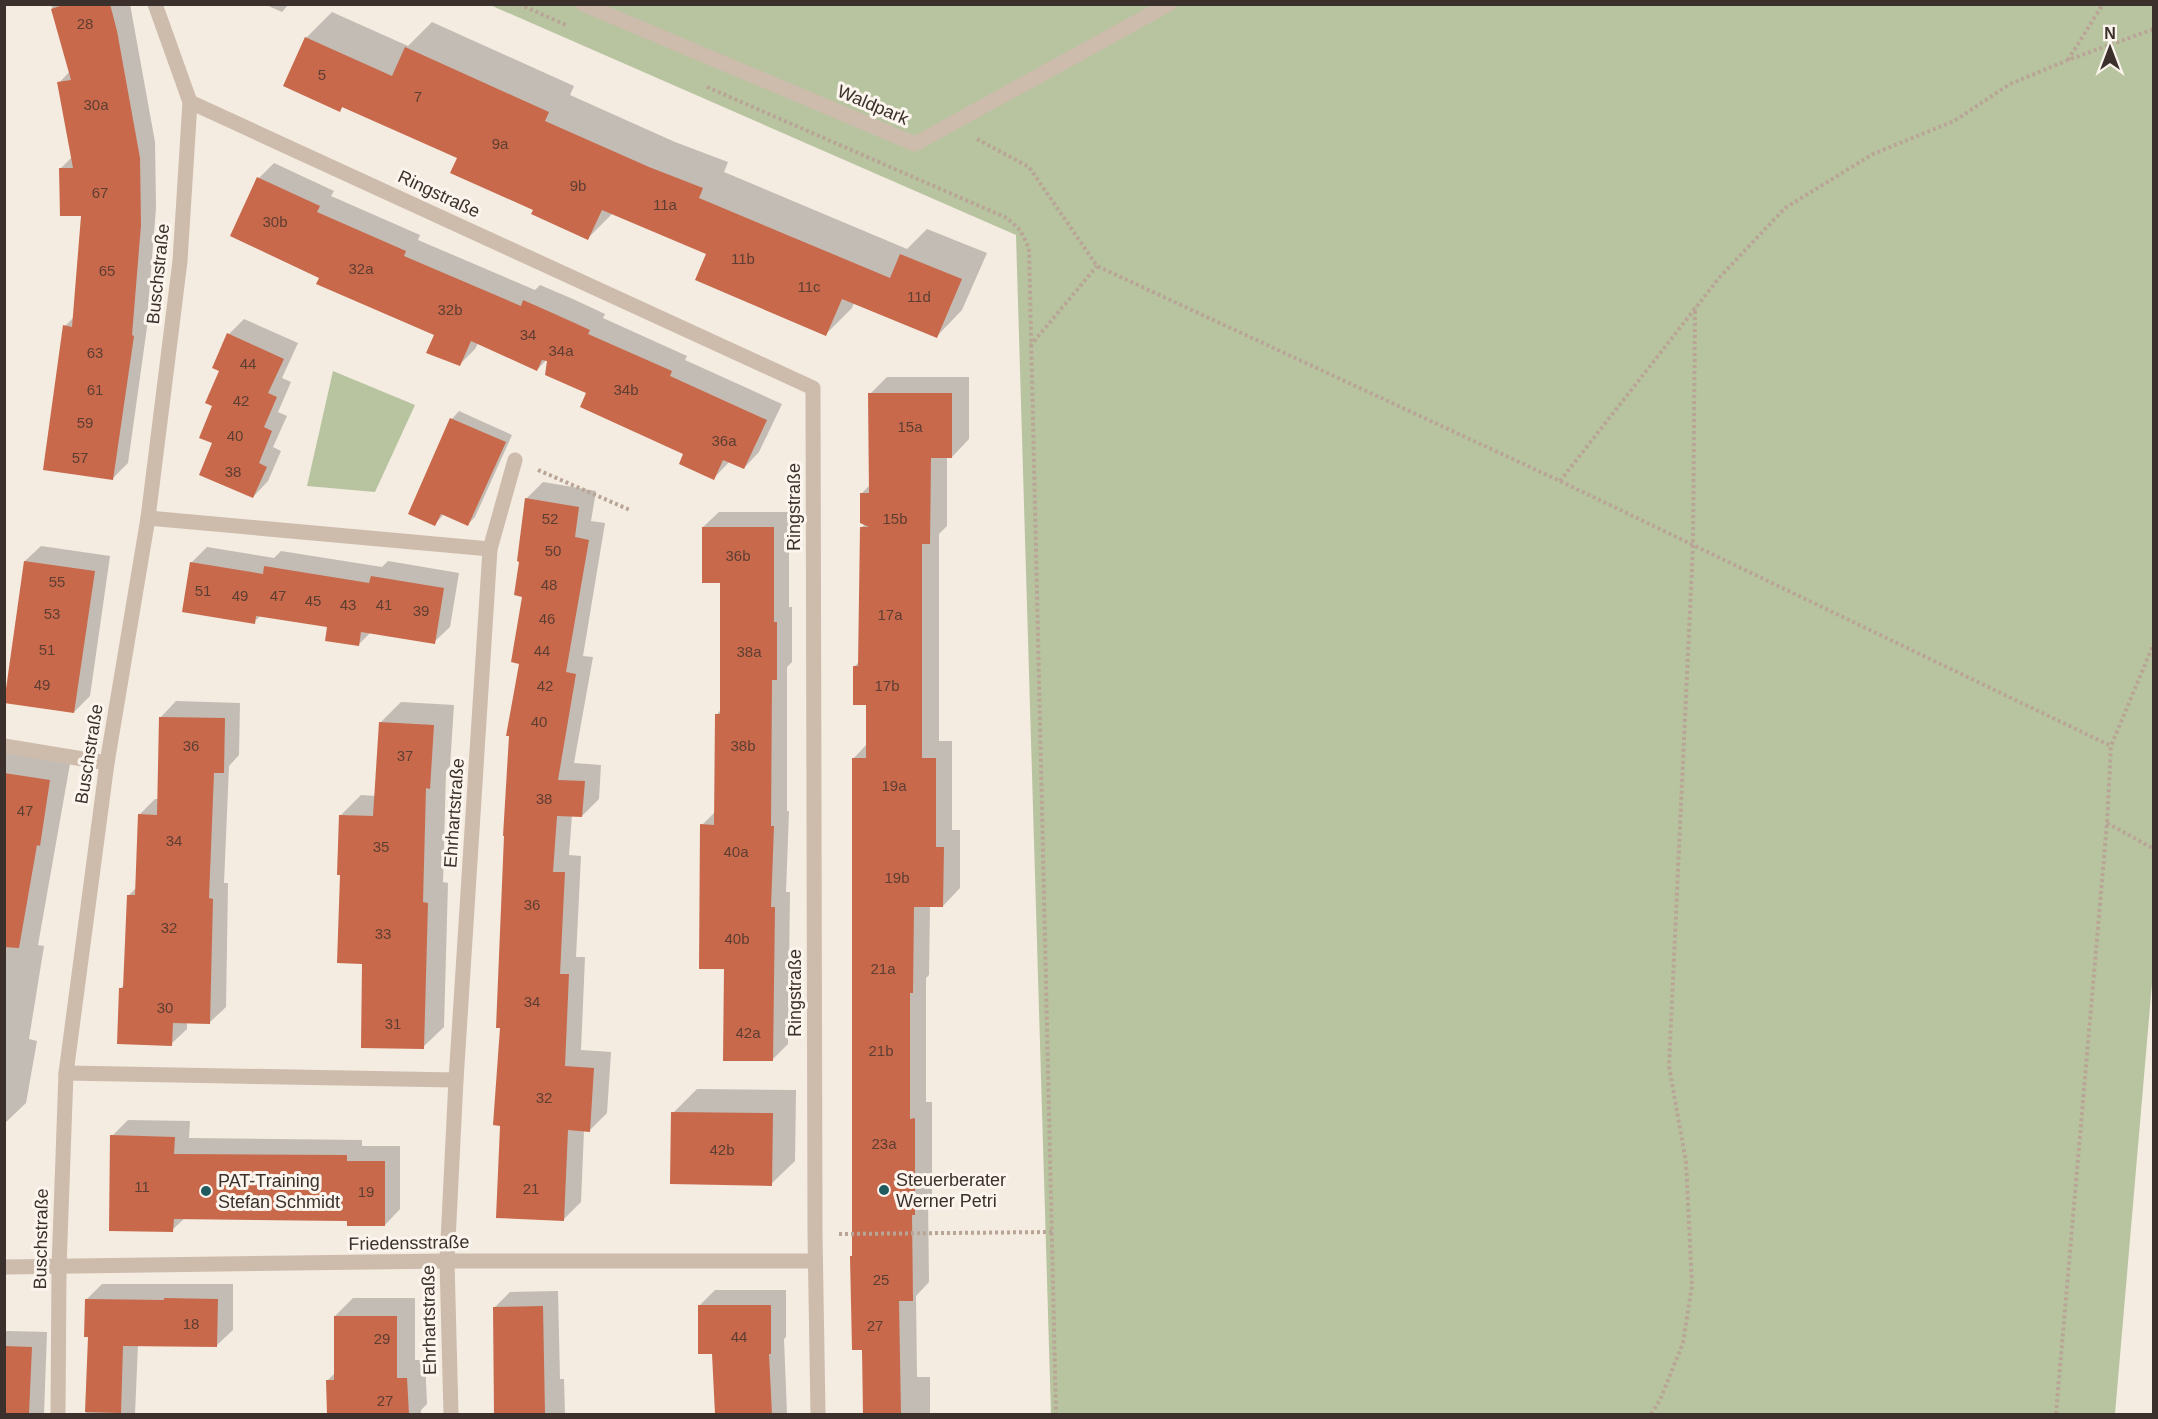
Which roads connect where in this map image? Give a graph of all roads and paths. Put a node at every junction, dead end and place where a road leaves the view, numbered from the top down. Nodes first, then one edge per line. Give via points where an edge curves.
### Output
1 (155, 4) edge
2 (519, 4) edge
3 (583, 4) edge
4 (1169, 4) edge
5 (2103, 4) edge
6 (574, 28) dead end
7 (2154, 29) edge
8 (2068, 60) junction
9 (704, 85) dead end
10 (190, 102) junction
11 (951, 124) junction
12 (1097, 267) junction
13 (1695, 307) junction
14 (1030, 346) junction
15 (516, 460) joint
16 (1560, 481) junction
17 (630, 510) dead end
18 (148, 518) junction
19 (1693, 545) junction
20 (490, 549) junction
21 (2154, 643) edge
22 (4, 746) edge
23 (2111, 746) junction
24 (106, 763) junction
25 (2108, 823) junction
26 (2154, 849) edge
27 (66, 1073) junction
28 (456, 1080) junction
29 (1053, 1232) junction
30 (815, 1234) junction
31 (447, 1261) junction
32 (815, 1261) junction
33 (4, 1267) edge
34 (59, 1268) junction
35 (58, 1414) edge
36 (451, 1414) edge
37 (818, 1414) edge
38 (1056, 1414) edge
39 (1651, 1414) edge
40 (2056, 1414) edge

1 - 10 street
2 - 6 path
3 - 11 street, Waldpark via 915,144
4 - 11 street, Waldpark
5 - 8 path
7 - 8 path
8 - 13 path via 2010,84 1954,121 1874,154 1785,208
9 - 14 path via 1007,218 1020,230 1029,248
10 - 18 street, Buschstraße via 180,261
10 - 30 street, Ringstraße via 813,388
11 - 12 path via 1029,167
12 - 14 path
12 - 16 path
13 - 16 path
13 - 19 path
14 - 29 path
15 - 17 path
15 - 20 street, Ehrhartstraße
16 - 19 path
18 - 20 street
18 - 24 street, Buschstraße
19 - 23 path
19 - 39 path via 1669,1066 1686,1162 1692,1285 1683,1343
20 - 28 street, Ehrhartstraße
21 - 23 path
22 - 24 street
23 - 25 path
24 - 27 street, Buschstraße
25 - 26 path
25 - 40 path
27 - 28 street
27 - 34 street, Buschstraße
28 - 31 street, Ehrhartstraße
29 - 30 path
29 - 38 path
30 - 32 street, Ringstraße
31 - 32 street, Friedensstraße
31 - 34 street, Friedensstraße
31 - 36 street, Ehrhartstraße
32 - 37 street, Ringstraße
33 - 34 street, Friedensstraße
34 - 35 street, Buschstraße

